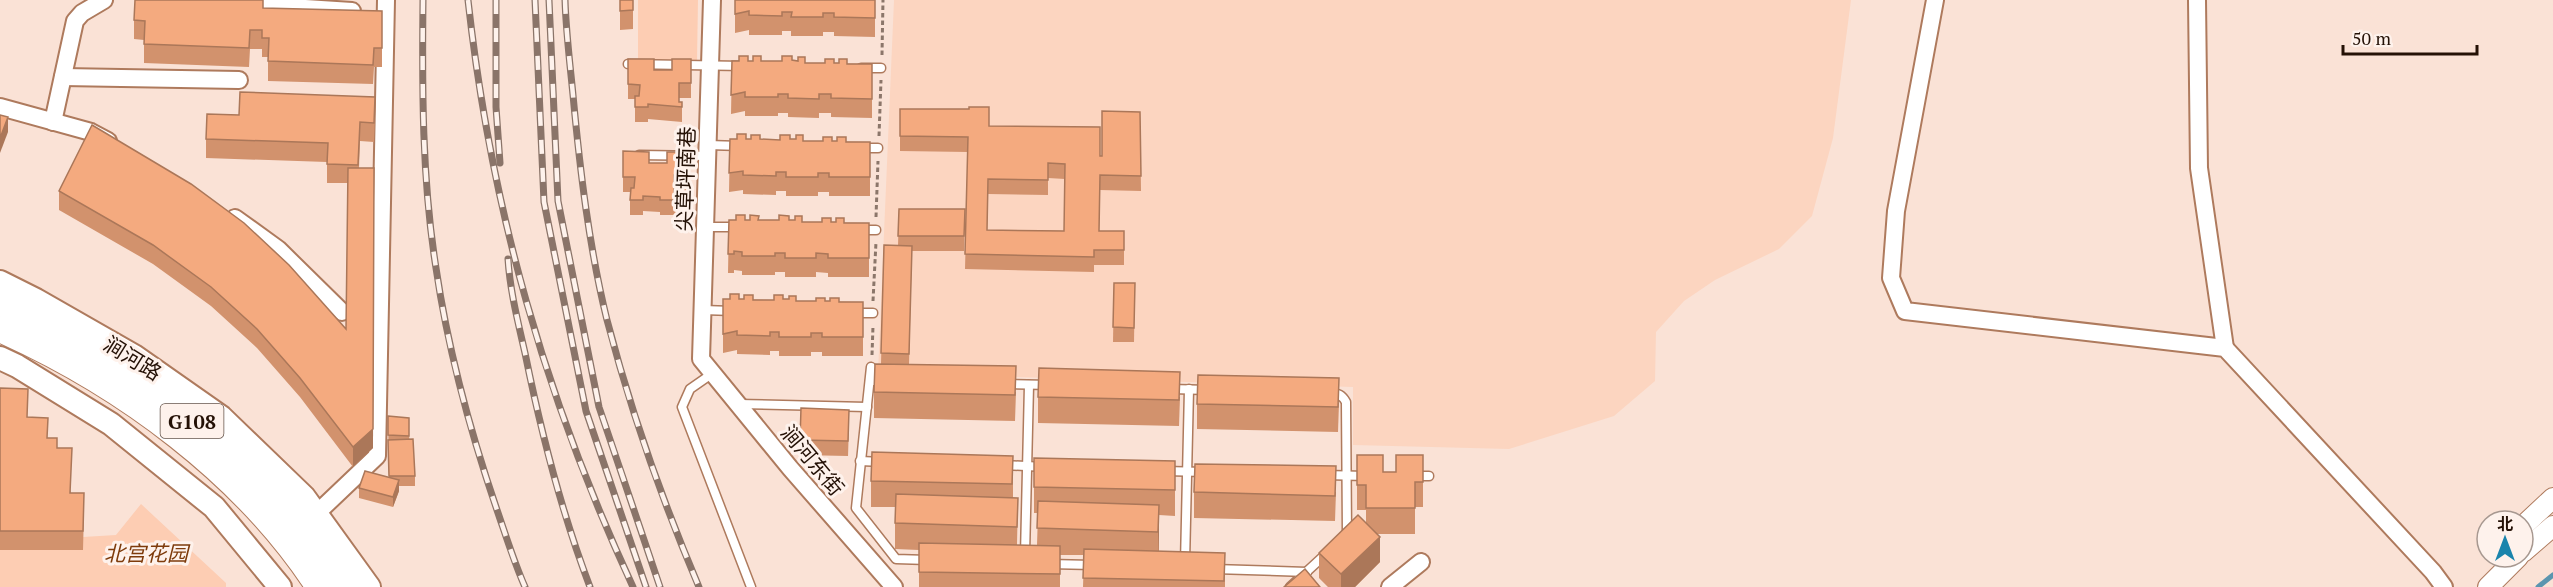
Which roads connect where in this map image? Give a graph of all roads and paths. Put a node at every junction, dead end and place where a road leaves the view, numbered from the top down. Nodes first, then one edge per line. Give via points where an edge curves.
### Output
1 (104, 0) edge
2 (712, 0) edge
3 (883, 0) edge
4 (1935, 0) edge
5 (2197, 0) edge
6 (225, 3) edge
7 (386, 6) edge
8 (628, 64) edge
9 (710, 65) junction
10 (756, 66) edge
11 (847, 68) edge
12 (881, 68) junction
13 (63, 77) junction
14 (239, 80) dead end
15 (0, 107) edge
16 (53, 122) junction
17 (753, 146) edge
18 (122, 148) edge
19 (856, 148) edge
20 (879, 148) junction
21 (708, 151) junction
22 (630, 155) edge
23 (222, 209) edge
24 (706, 227) junction
25 (751, 228) edge
26 (853, 230) edge
27 (876, 230) junction
28 (0, 282) edge
29 (0, 302) edge
30 (703, 310) junction
31 (748, 311) edge
32 (342, 312) dead end
33 (839, 312) edge
34 (873, 313) junction
35 (0, 329) edge
36 (2225, 348) junction
37 (0, 358) edge
38 (702, 359) joint
39 (871, 367) joint
40 (713, 373) junction
41 (870, 381) junction
42 (892, 381) edge
43 (995, 384) edge
44 (1029, 385) junction
45 (1064, 386) edge
46 (1167, 388) edge
47 (1190, 389) junction
48 (1223, 390) edge
49 (1325, 393) edge
50 (737, 404) junction
51 (867, 407) junction
52 (860, 461) junction
53 (896, 462) edge
54 (991, 465) edge
55 (1027, 466) junction
56 (1050, 467) edge
57 (1153, 470) edge
58 (1187, 471) junction
59 (1210, 472) edge
60 (1312, 475) edge
61 (1346, 476) junction
62 (1382, 476) edge
63 (1405, 476) edge
64 (1429, 476) dead end
65 (2553, 498) edge
66 (316, 514) junction
67 (2535, 515) edge
68 (2553, 526) edge
69 (1339, 542) edge
70 (2535, 542) edge
71 (1331, 549) edge
72 (943, 561) edge
73 (1421, 562) dead end
74 (1025, 563) edge
75 (1036, 564) edge
76 (1105, 566) edge
77 (1173, 568) edge
78 (1185, 568) junction
79 (1196, 568) edge
80 (1207, 569) edge
81 (2492, 569) edge
82 (2506, 569) edge
83 (1306, 572) junction
84 (280, 587) edge
85 (319, 587) edge
86 (345, 587) edge
87 (369, 587) edge
88 (751, 587) edge
89 (894, 587) edge
90 (1290, 587) edge
91 (1390, 587) edge
92 (2444, 587) edge
93 (2482, 587) edge
94 (2488, 587) edge

1 - 13 street via 75,21
2 - 9 street, 尖草坪南巷
3 - 12 path
4 - 36 street via 1896,211 1891,278 1905,311
5 - 36 street via 2199,168
6 - 7 street
7 - 66 street via 377,456
8 - 9 lane
9 - 10 lane
9 - 21 street, 尖草坪南巷
11 - 12 lane
12 - 20 path
13 - 14 street
13 - 16 street
15 - 16 street
16 - 18 street via 91,132
17 - 21 lane
19 - 20 lane
20 - 27 path
21 - 22 lane
21 - 24 street, 尖草坪南巷
23 - 32 street via 278,249
24 - 25 lane
24 - 30 street, 尖草坪南巷
26 - 27 lane
27 - 34 path
28 - 66 main road, 涧河路 via 134,356 221,417 304,497
29 - 86 main road, 涧河路 / G108 via 101,354 164,398 231,454 286,511
30 - 31 lane
30 - 38 street, 尖草坪南巷
33 - 34 lane
34 - 39 path
35 - 85 main road, 涧河路 / G108 via 103,382 162,422 229,480 280,535
36 - 92 street
37 - 84 main road via 111,424 214,507
38 - 40 street, 涧河东街
39 - 41 lane
40 - 50 street, 涧河东街
40 - 88 lane via 690,389 682,407
41 - 42 lane
41 - 51 lane
43 - 44 lane
44 - 45 lane
44 - 55 lane
46 - 47 lane
47 - 48 lane
47 - 58 lane
49 - 61 lane via 1336,393 1346,402
50 - 51 lane
50 - 89 street, 涧河东街
51 - 52 lane
52 - 53 lane
52 - 72 lane via 856,508 896,559
54 - 55 lane
55 - 56 lane
55 - 74 lane
57 - 58 lane
58 - 59 lane
58 - 78 lane
60 - 61 lane
61 - 62 lane
61 - 69 lane via 1347,534
63 - 64 lane
65 - 67 street
66 - 87 main road, 涧河路
68 - 70 street
71 - 83 lane
73 - 91 street
75 - 76 lane
77 - 78 lane
78 - 79 lane
80 - 83 lane
81 - 93 street
82 - 94 street
83 - 90 lane

